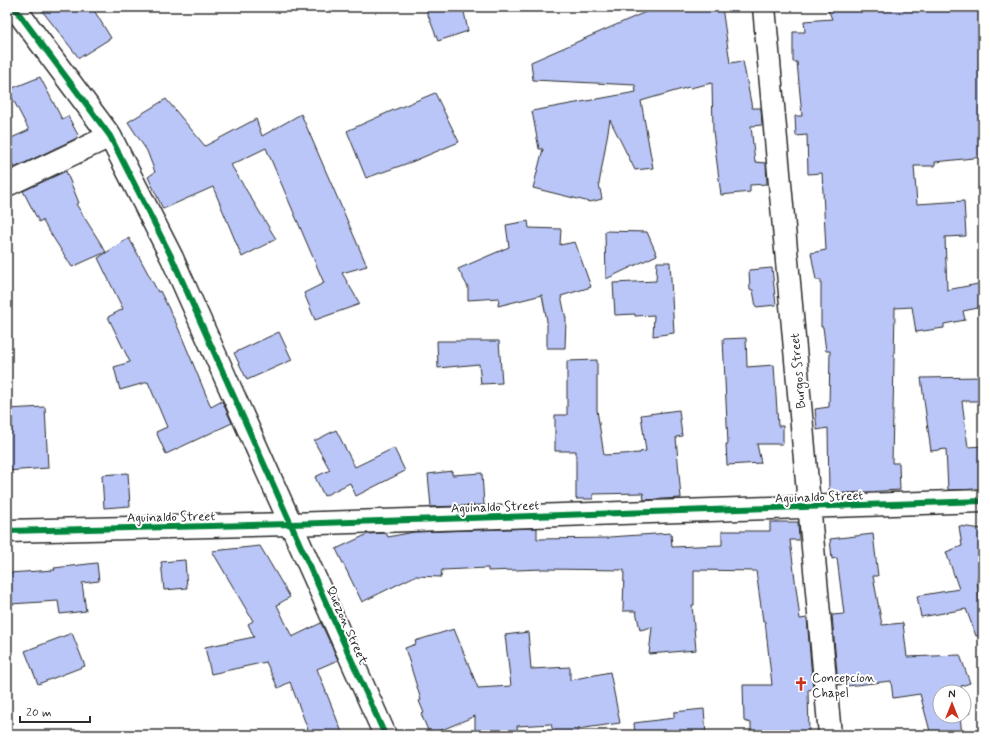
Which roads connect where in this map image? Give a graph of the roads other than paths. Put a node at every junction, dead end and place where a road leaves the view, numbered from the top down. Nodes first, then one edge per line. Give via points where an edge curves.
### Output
1 (14, 7) edge
2 (764, 7) edge
3 (110, 136) junction
4 (7, 185) edge
5 (983, 501) edge
6 (810, 507) junction
7 (291, 524) junction
8 (7, 531) edge
9 (385, 735) edge
10 (830, 735) edge

1 - 3 street, Quezon Street
2 - 6 street, Burgos Street
3 - 4 street
3 - 7 street, Quezon Street via 172,258
5 - 6 street, Aguinaldo Street
6 - 7 street, Aguinaldo Street
6 - 10 street, Burgos Street
7 - 8 street, Aguinaldo Street
7 - 9 street, Quezon Street

